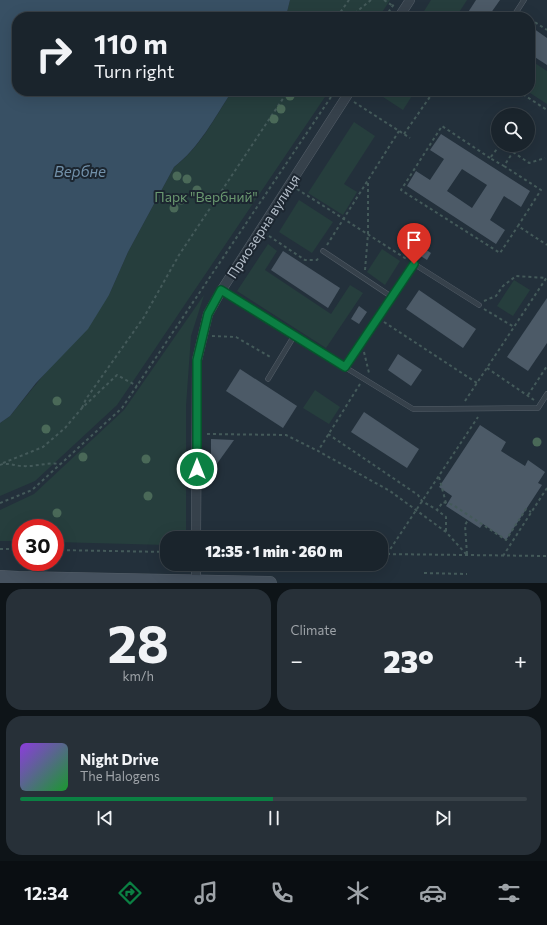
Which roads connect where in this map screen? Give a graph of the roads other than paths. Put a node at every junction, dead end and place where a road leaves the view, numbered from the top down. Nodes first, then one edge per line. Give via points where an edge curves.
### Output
1 (410, 0) edge
2 (524, 0) edge
3 (402, 12) edge
4 (516, 12) edge
5 (347, 96) edge
6 (323, 251) road end
7 (221, 290) junction
8 (392, 297) junction
9 (477, 304) road end
10 (294, 336) junction
11 (345, 367) junction
12 (268, 379) dead end
13 (547, 394) edge
14 (196, 531) edge
15 (196, 571) edge
16 (0, 577) edge
17 (196, 582) junction
18 (270, 583) edge

1 - 3 street
2 - 4 lane
5 - 7 street, Приозерна вулиця
6 - 8 lane
7 - 10 lane
7 - 14 street, Приозерна вулиця via 208,314 197,360
8 - 9 lane via 414,264
8 - 11 lane
10 - 11 lane
10 - 12 lane
11 - 13 lane via 413,409 538,408
15 - 17 street
16 - 17 main road
17 - 18 main road

